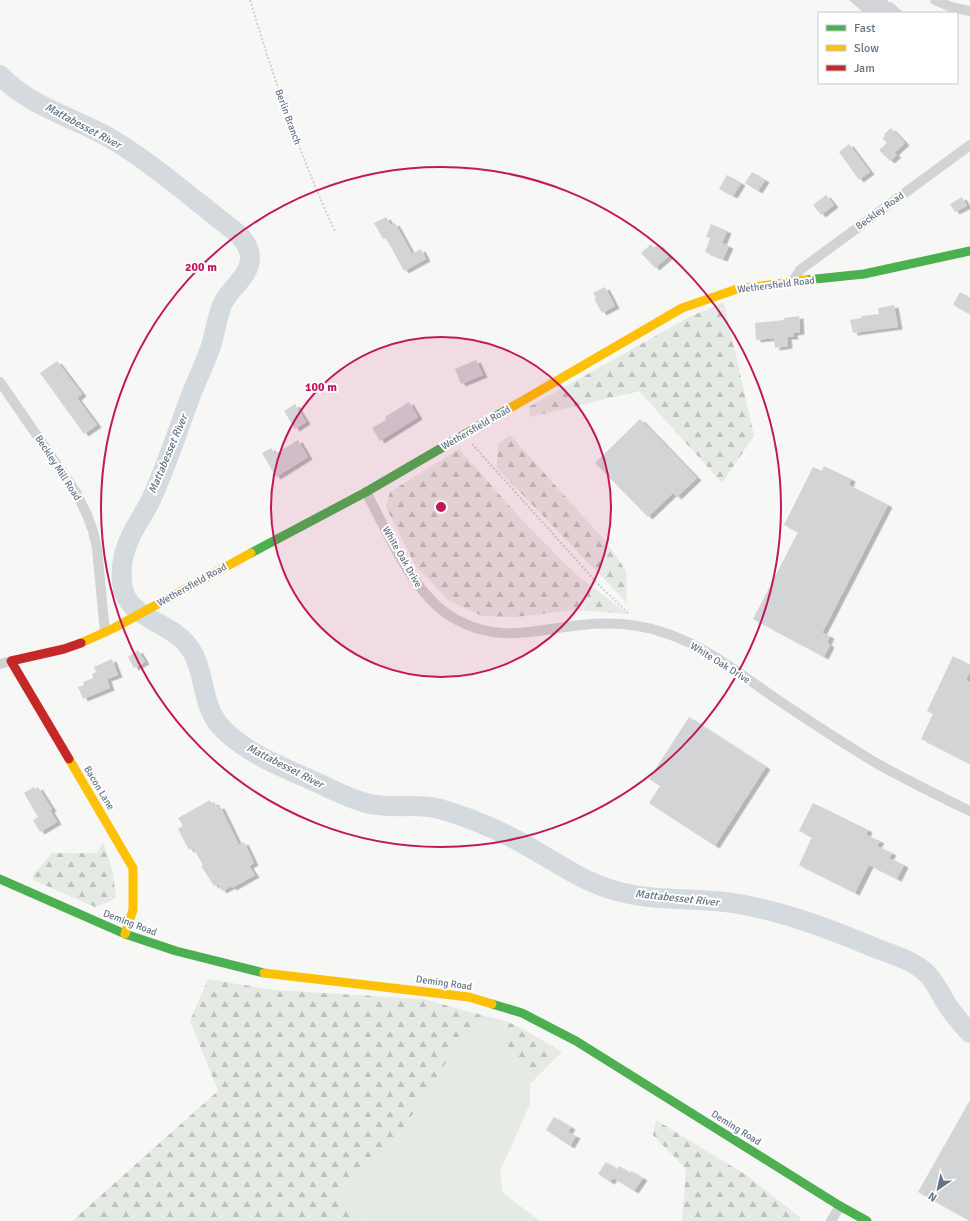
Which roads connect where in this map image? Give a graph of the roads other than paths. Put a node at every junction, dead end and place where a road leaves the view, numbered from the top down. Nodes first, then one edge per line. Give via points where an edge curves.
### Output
1 (935, 0) edge
2 (970, 11) edge
3 (970, 145) edge
4 (970, 251) edge
5 (793, 281) junction
6 (0, 382) edge
7 (366, 492) junction
8 (105, 632) junction
9 (11, 661) junction
10 (0, 664) edge
11 (970, 811) edge
12 (0, 879) edge
13 (125, 934) junction
14 (840, 1206) junction
15 (832, 1221) edge
16 (867, 1221) edge

1 - 2 street
3 - 5 street, Beckley Road via 800,270
4 - 5 street, Wethersfield Road via 864,274
5 - 7 street, Wethersfield Road via 737,289 682,308
6 - 8 street, Beckley Mill Road via 76,492 87,515 97,549
7 - 8 street, Wethersfield Road
7 - 11 street, White Oak Drive via 406,567 422,591 438,608 457,620 480,630 508,634 613,624 643,627 666,633 696,646 726,664 832,736 876,762
8 - 9 street, Wethersfield Road via 64,649
9 - 10 street, Wethersfield Road
9 - 13 street, Bacon Lane via 133,868 133,910
12 - 13 street, Deming Road
13 - 14 street, Deming Road via 176,951 261,973 469,997 522,1013 576,1041
14 - 15 street
14 - 16 street, Deming Road

